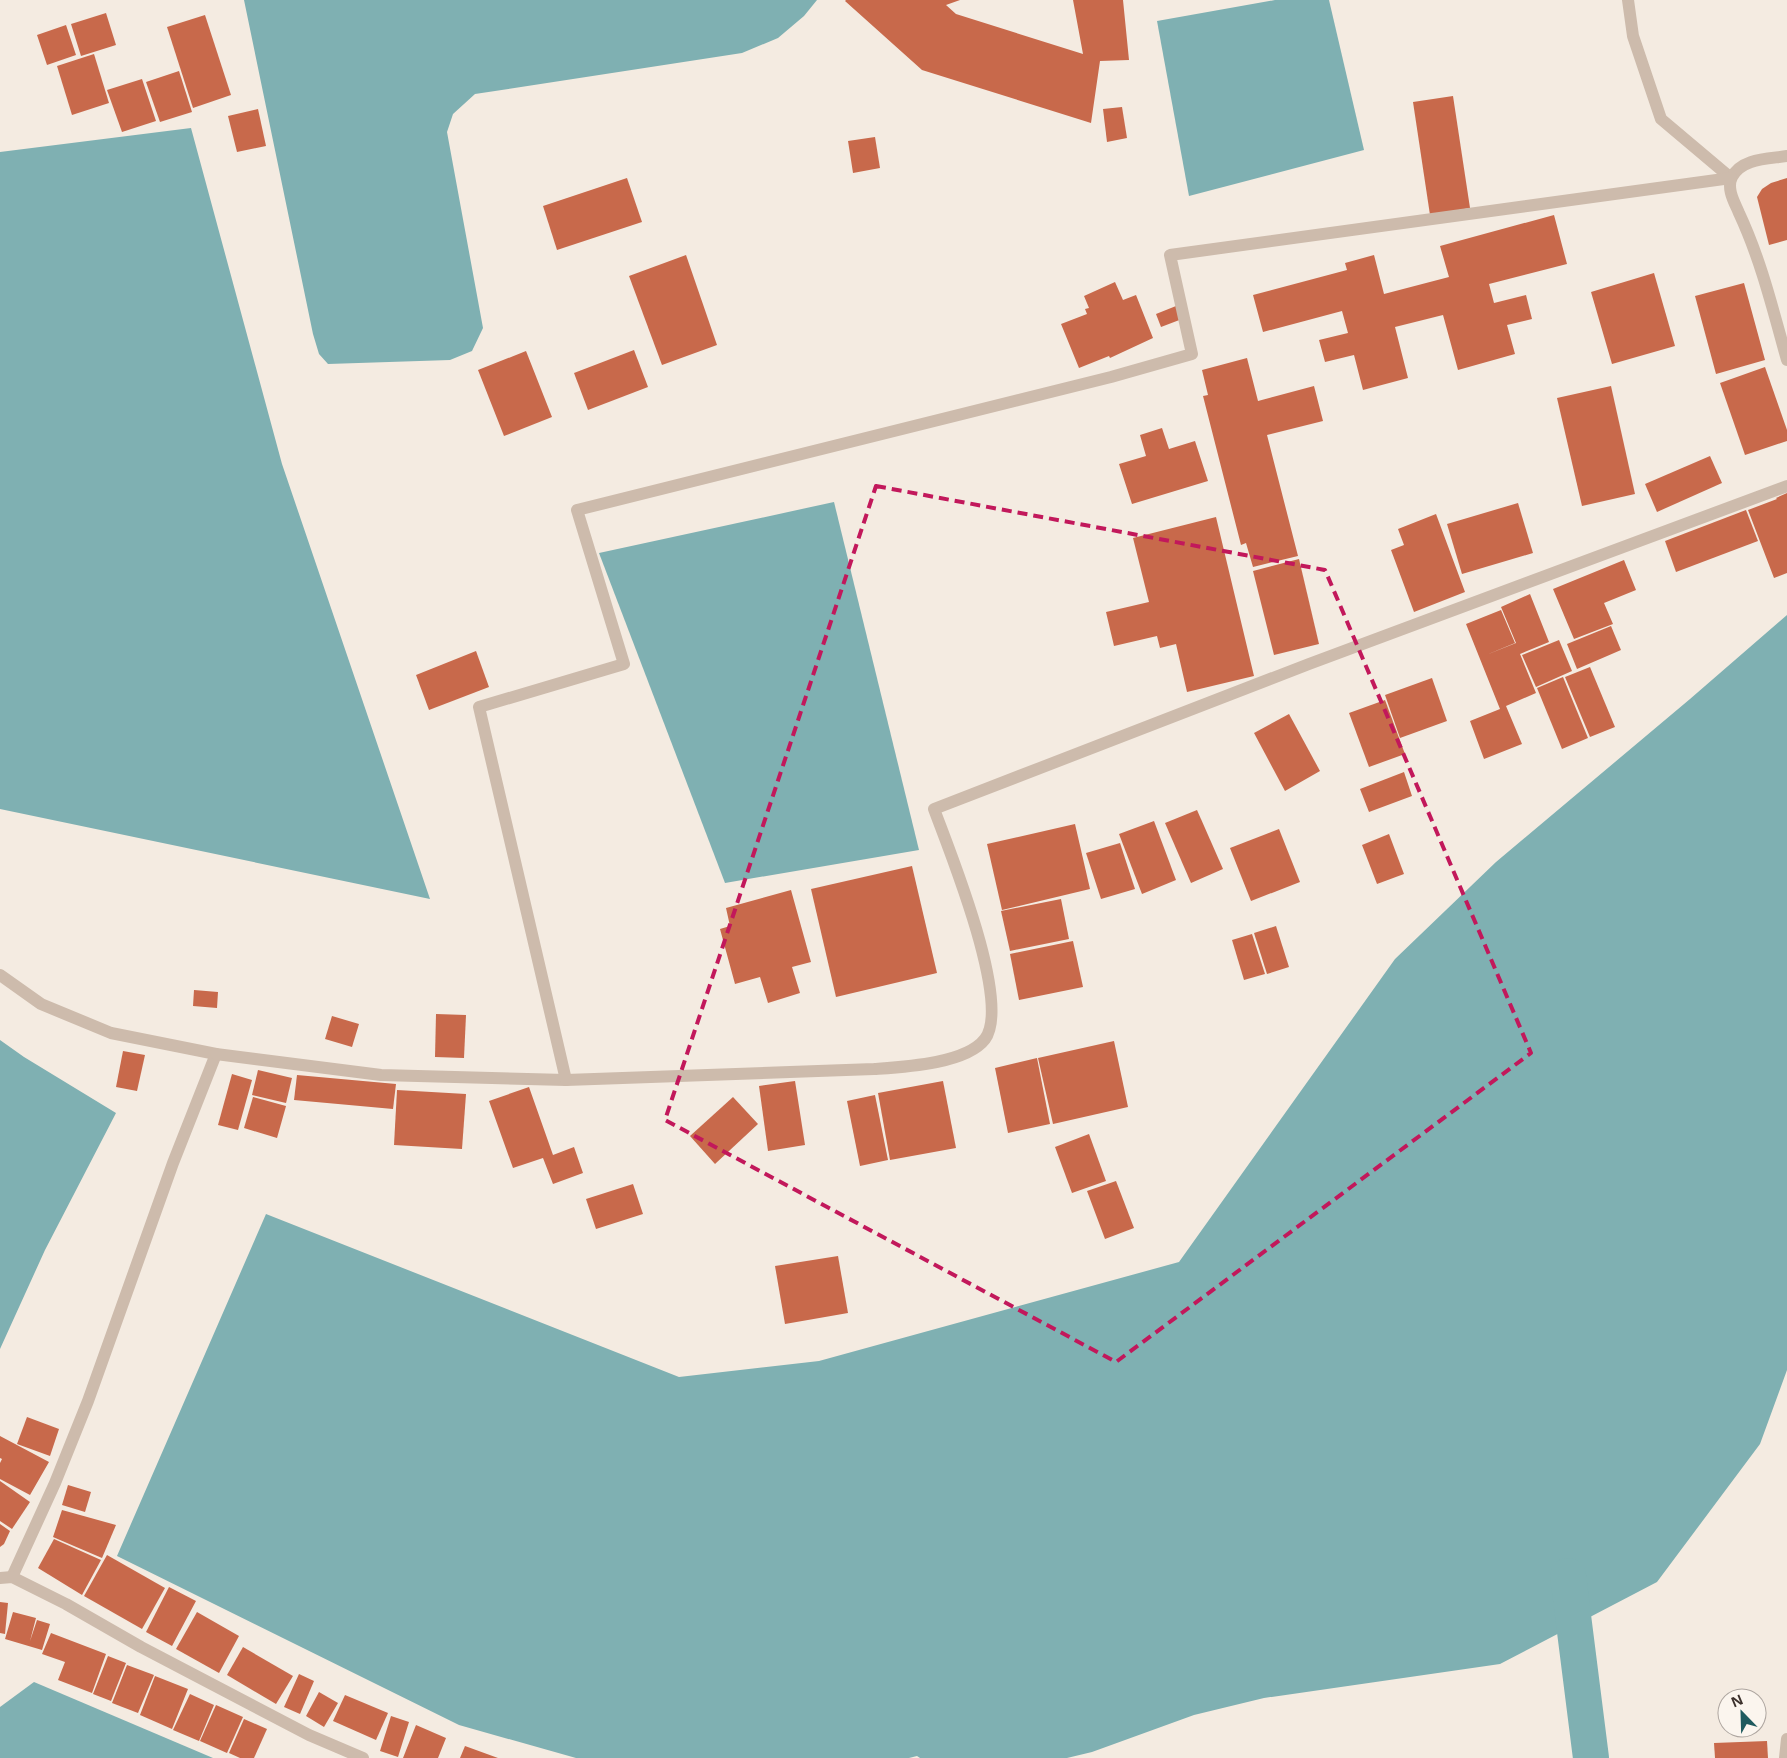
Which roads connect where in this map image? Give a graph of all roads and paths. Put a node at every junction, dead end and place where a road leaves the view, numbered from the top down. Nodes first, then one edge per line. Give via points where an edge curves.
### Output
1 (1628, 0) edge
2 (1787, 156) edge
3 (1731, 178) junction
4 (1787, 360) edge
5 (1787, 486) edge
6 (0, 975) edge
7 (216, 1054) junction
8 (566, 1080) junction
9 (6, 1578) edge
10 (1787, 1739) edge
11 (363, 1758) edge
12 (1785, 1758) edge

1 - 3 street via 1633,36 1661,119
2 - 3 street via 1750,162
3 - 4 street via 1731,195 1757,253
3 - 8 street via 1170,255 1192,354 1111,378 576,510 624,664 479,707
5 - 8 street via 934,809 975,923 990,988 991,1021 986,1038 972,1051 924,1065 874,1069
6 - 7 street via 41,1004 111,1033
7 - 8 street via 381,1075
7 - 9 street via 173,1163 88,1402 55,1483
9 - 11 street via 66,1604 309,1735
10 - 12 street

